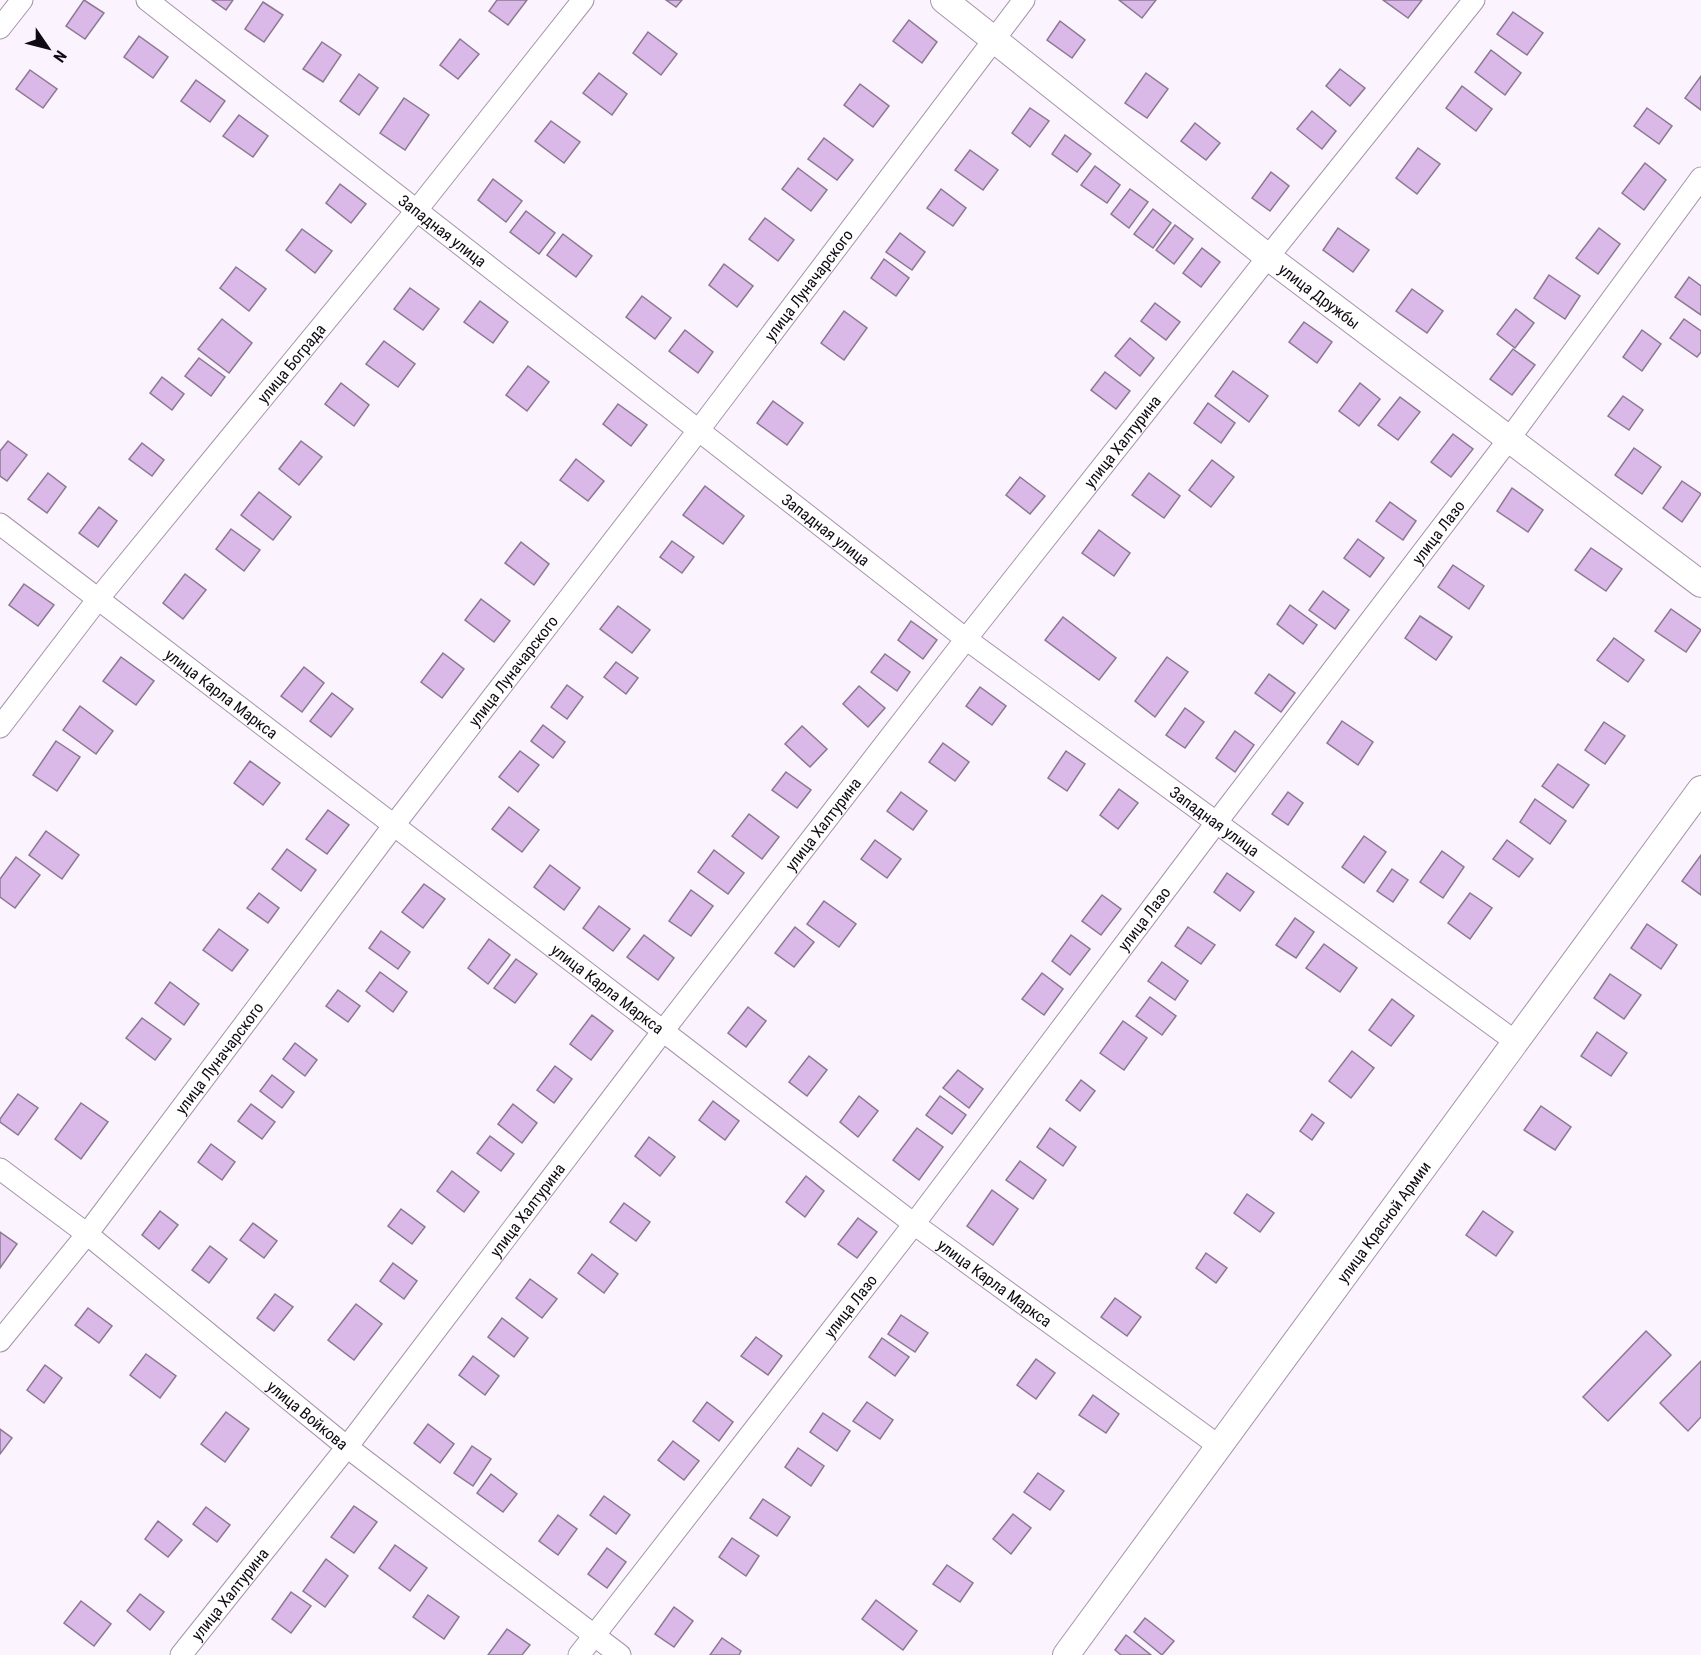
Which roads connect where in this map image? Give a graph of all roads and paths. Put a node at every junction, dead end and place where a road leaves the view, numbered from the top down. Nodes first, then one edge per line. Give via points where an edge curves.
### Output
1 (22, 0) edge
2 (147, 0) edge
3 (583, 0) edge
4 (944, 0) edge
5 (1024, 0) edge
6 (1474, 0) edge
7 (0, 28) edge
8 (993, 40) junction
9 (1701, 177) edge
10 (416, 211) junction
11 (1268, 257) junction
12 (698, 431) junction
13 (1509, 439) junction
14 (0, 524) edge
15 (1701, 584) edge
16 (98, 599) junction
17 (966, 639) junction
18 (0, 727) edge
19 (1701, 789) edge
20 (1216, 823) junction
21 (394, 825) junction
22 (663, 1031) junction
23 (1516, 1042) junction
24 (0, 1169) edge
25 (914, 1224) junction
26 (87, 1233) junction
27 (0, 1341) edge
28 (1219, 1446) junction
29 (347, 1447) junction
30 (595, 1634) junction
31 (182, 1655) edge
32 (579, 1655) edge
33 (620, 1655) edge
34 (1066, 1655) edge

1 - 7 street
2 - 10 street, Западная улица
3 - 10 street, улица Бограда
4 - 8 street, улица Дружбы
5 - 8 street, улица Луначарского
6 - 11 street, улица Халтурина
8 - 11 street, улица Дружбы
8 - 12 street, улица Луначарского
9 - 13 street, улица Лазо
10 - 12 street, Западная улица
10 - 16 street, улица Бограда
11 - 13 street, улица Дружбы
11 - 17 street, улица Халтурина
12 - 17 street, Западная улица
12 - 21 street, улица Луначарского
13 - 15 street, улица Дружбы
13 - 20 street, улица Лазо
14 - 16 street, улица Карла Маркса
16 - 18 street, улица Бограда
16 - 21 street, улица Карла Маркса
17 - 20 street, Западная улица
17 - 22 street, улица Халтурина
19 - 23 street, улица Красной Армии
20 - 23 street, Западная улица
20 - 25 street, улица Лазо
21 - 22 street, улица Карла Маркса
21 - 26 street, улица Луначарского
22 - 25 street, улица Карла Маркса
22 - 29 street, улица Халтурина
23 - 28 street, улица Красной Армии
24 - 26 street, улица Войкова
25 - 28 street, улица Карла Маркса
25 - 30 street, улица Лазо
26 - 27 street, улица Луначарского
26 - 29 street, улица Войкова
28 - 34 street, улица Красной Армии
29 - 30 street, улица Войкова
29 - 31 street, улица Халтурина
30 - 32 street, улица Лазо
30 - 33 street, улица Войкова

